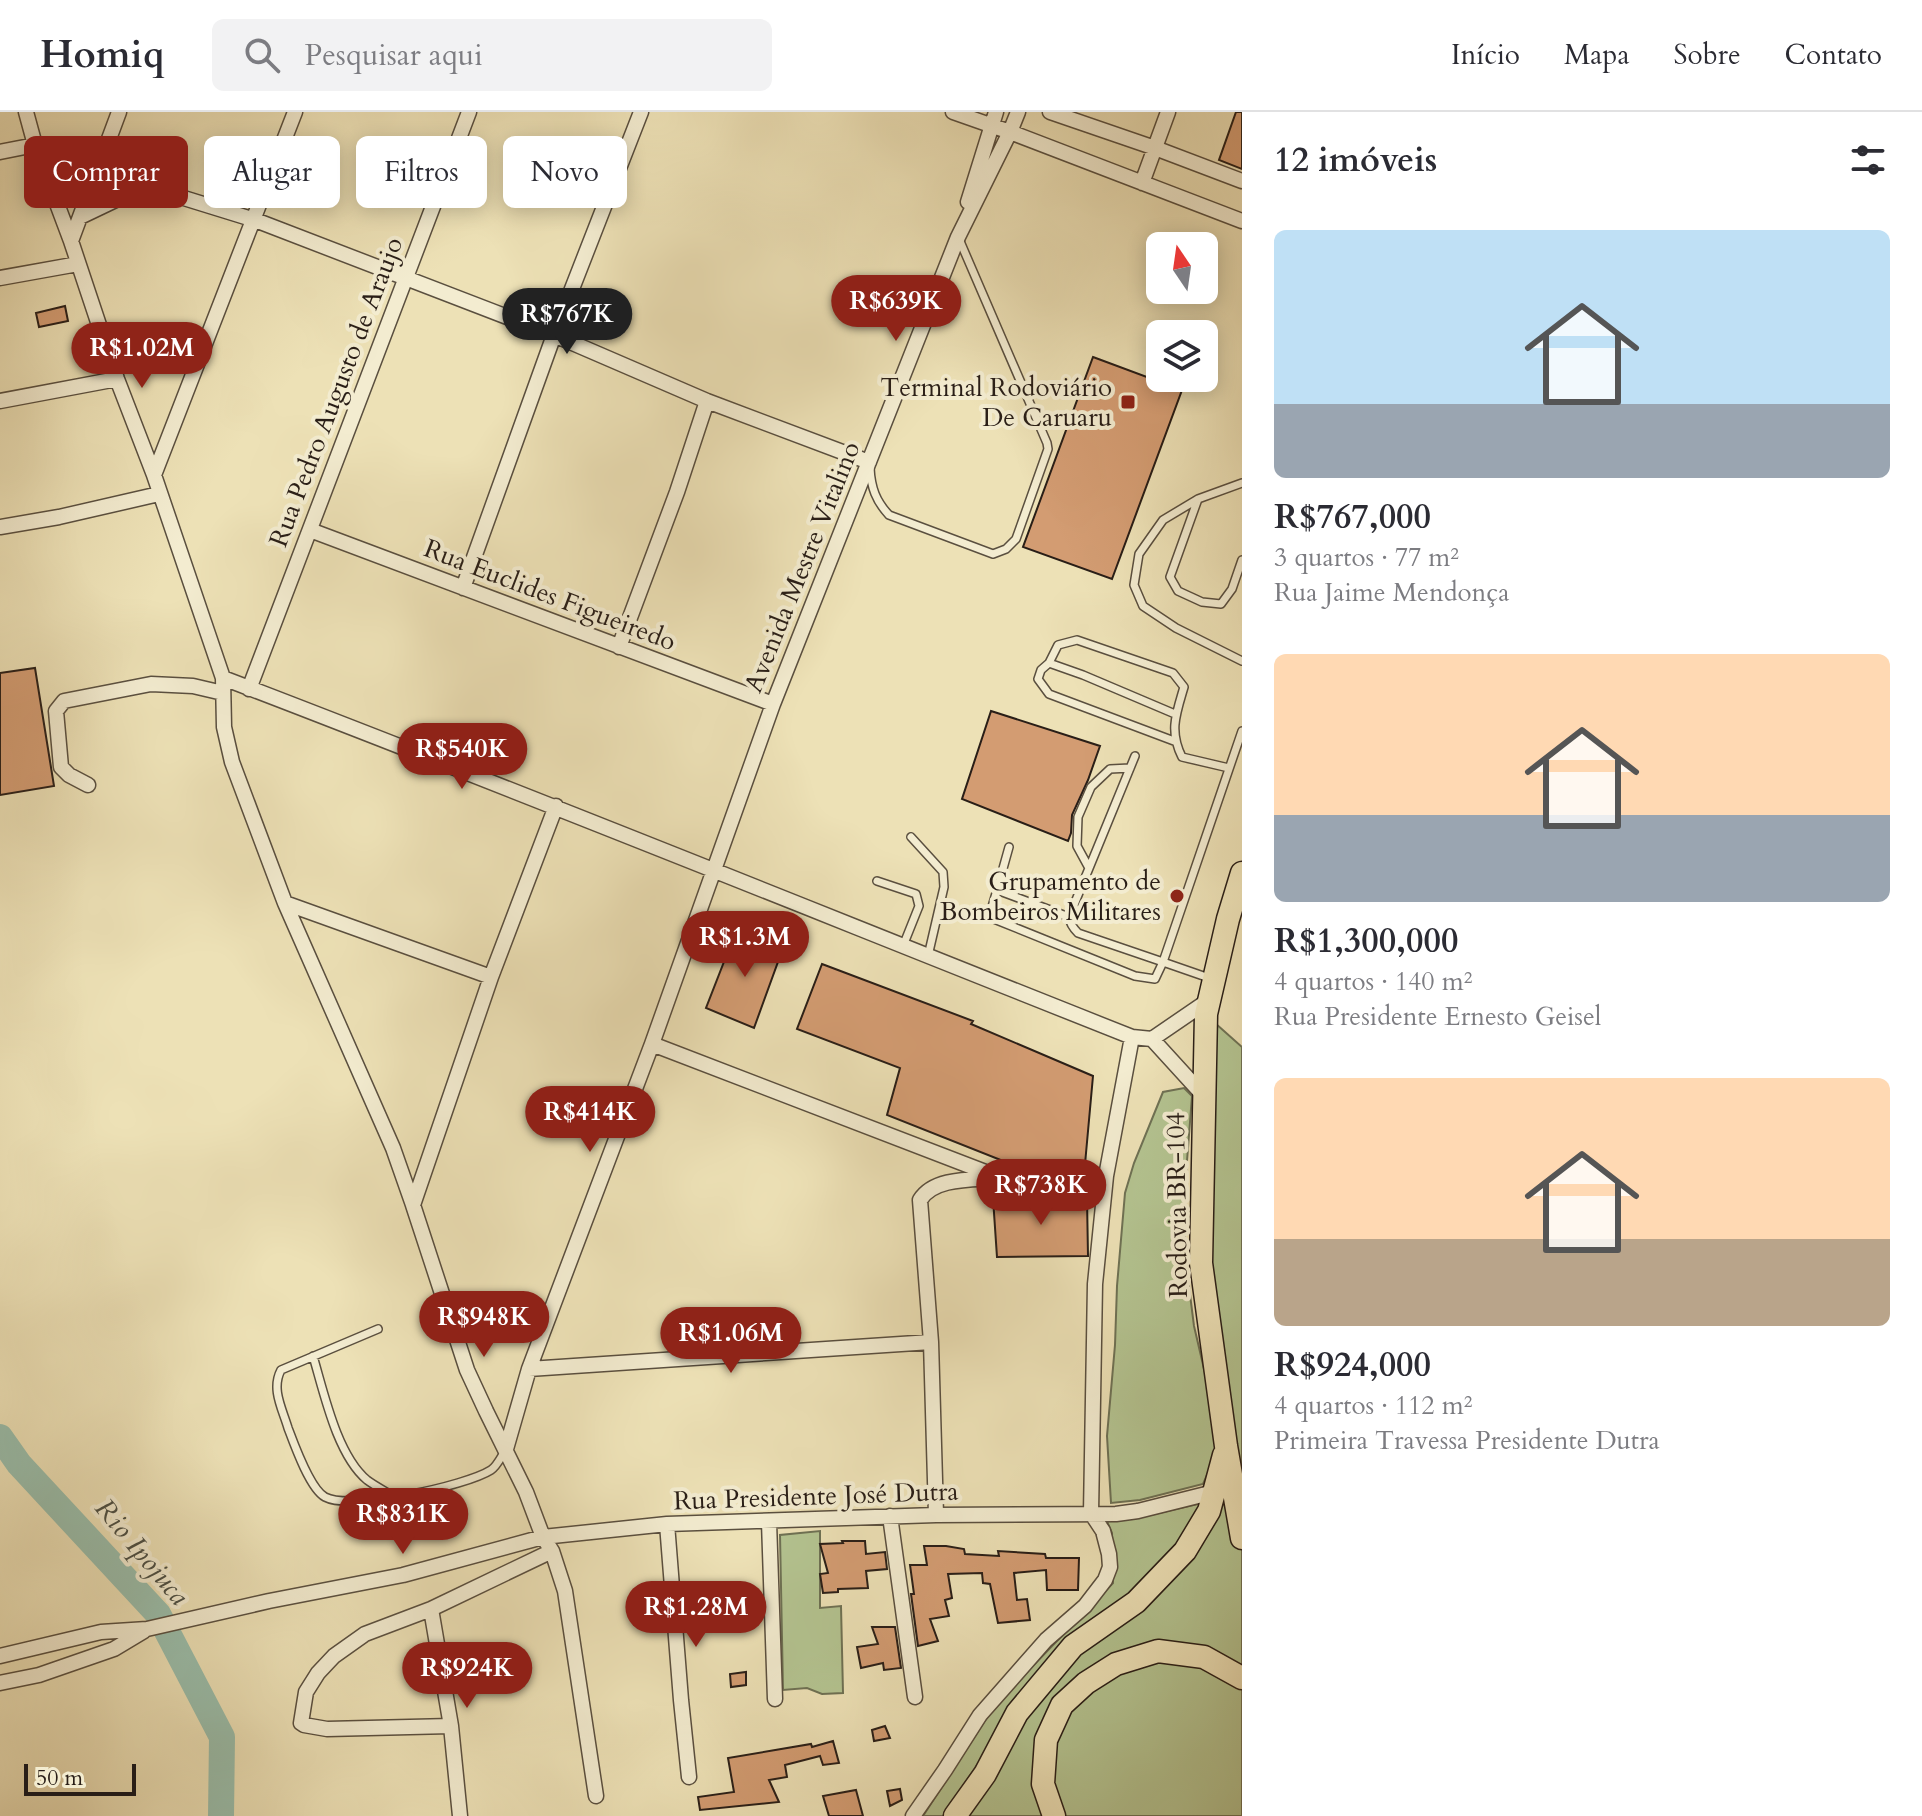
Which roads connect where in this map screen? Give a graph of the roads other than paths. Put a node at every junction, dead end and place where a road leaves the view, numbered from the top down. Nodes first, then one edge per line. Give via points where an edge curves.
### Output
1 (26, 112) edge
2 (119, 112) edge
3 (295, 112) edge
4 (469, 112) edge
5 (641, 112) edge
6 (953, 112) edge
7 (1018, 112) edge
8 (1050, 112) edge
9 (1168, 112) edge
10 (993, 118) edge
11 (1010, 132) junction
12 (33, 136) edge
13 (110, 136) edge
14 (24, 147) edge
15 (1155, 148) junction
16 (0, 152) edge
17 (1242, 181) edge
18 (1142, 183) junction
19 (188, 199) edge
20 (59, 208) edge
21 (83, 208) edge
22 (99, 208) edge
23 (80, 217) junction
24 (255, 220) junction
25 (1242, 221) edge
26 (958, 237) junction
27 (71, 241) junction
28 (78, 264) junction
29 (0, 278) edge
30 (404, 279) junction
31 (554, 335) junction
32 (117, 379) junction
33 (0, 401) edge
34 (707, 401) junction
35 (869, 462) junction
36 (154, 475) junction
37 (1242, 483) edge
38 (159, 494) junction
39 (1198, 499) junction
40 (0, 527) edge
41 (310, 530) junction
42 (1242, 560) edge
43 (463, 588) junction
44 (619, 647) junction
45 (1242, 661) edge
46 (1049, 663) junction
47 (223, 686) junction
48 (249, 689) junction
49 (773, 704) junction
50 (1175, 714) junction
51 (1242, 731) edge
52 (1174, 741) junction
53 (1135, 756) dead end
54 (1130, 768) junction
55 (1229, 768) junction
56 (88, 785) dead end
57 (556, 806) junction
58 (911, 837) dead end
59 (1009, 847) dead end
60 (1089, 868) junction
61 (714, 872) junction
62 (1242, 873) edge
63 (877, 881) dead end
64 (997, 890) junction
65 (285, 903) junction
66 (1069, 917) junction
67 (903, 946) junction
68 (928, 956) junction
69 (1163, 962) junction
70 (491, 977) junction
71 (1211, 990) junction
72 (1132, 1037) junction
73 (1152, 1039) junction
74 (652, 1044) junction
75 (1204, 1096) junction
76 (1106, 1176) junction
77 (1001, 1178) junction
78 (413, 1205) junction
79 (378, 1329) dead end
80 (931, 1342) junction
81 (313, 1356) junction
82 (529, 1369) junction
83 (1226, 1446) junction
84 (506, 1449) junction
85 (1214, 1492) junction
86 (395, 1498) junction
87 (1091, 1513) junction
88 (936, 1515) junction
89 (890, 1516) junction
90 (769, 1522) junction
91 (667, 1524) junction
92 (543, 1537) junction
93 (1242, 1538) edge
94 (552, 1551) junction
95 (431, 1609) junction
96 (154, 1627) junction
97 (0, 1656) edge
98 (1242, 1678) edge
99 (0, 1683) edge
100 (915, 1697) dead end
101 (775, 1699) dead end
102 (451, 1726) junction
103 (689, 1777) dead end
104 (596, 1796) dead end
105 (460, 1816) edge
106 (913, 1816) edge
107 (955, 1816) edge
108 (1054, 1816) edge

1 - 12 street
2 - 13 street
3 - 24 street
4 - 30 street, Rua Pedro Augusto de Araujo
5 - 31 street
6 - 10 street
7 - 11 street, Avenida Mestre Vitalino
8 - 15 street
9 - 15 street
10 - 11 street
10 - 26 street, Avenida Mestre Vitalino
11 - 18 street
11 - 26 street, Avenida Mestre Vitalino
14 - 16 street
15 - 17 street
15 - 18 street
18 - 25 street
19 - 24 street
20 - 27 street
21 - 23 street
22 - 23 street
23 - 27 street
24 - 30 street
24 - 36 street
26 - 35 street, Avenida Mestre Vitalino
26 - 35 lane via 1047,443 1016,539 993,554 889,515 871,486
27 - 28 street
28 - 29 street
28 - 32 street
30 - 31 street
30 - 41 street, Rua Pedro Augusto de Araujo
31 - 34 street
31 - 43 street
32 - 33 street
32 - 36 street
34 - 35 street
34 - 44 street
35 - 49 street, Avenida Mestre Vitalino
36 - 38 street
37 - 39 lane
38 - 40 street
38 - 47 street
39 - 42 lane via 1170,577 1178,591 1221,604
39 - 45 lane via 1163,520 1139,554 1134,585 1143,606
41 - 43 street, Rua Euclides Figueiredo
41 - 48 street, Rua Pedro Augusto de Araujo
43 - 44 street, Rua Euclides Figueiredo
44 - 49 street, Rua Euclides Figueiredo
46 - 50 lane
46 - 50 lane via 1058,645 1077,640 1173,673 1184,687
46 - 52 lane via 1038,679 1049,694
47 - 48 street
47 - 56 street via 151,684 64,701 56,711 61,767
47 - 65 street via 232,762
48 - 57 street
49 - 61 street, Avenida Mestre Vitalino
50 - 52 lane
51 - 55 lane
52 - 55 lane via 1182,757
53 - 54 lane
54 - 60 lane
54 - 60 lane via 1110,769 1091,787 1078,817 1077,846
55 - 69 lane
57 - 61 street
57 - 70 street
58 - 68 lane via 943,872
59 - 64 lane
60 - 66 lane
61 - 67 street
61 - 74 street, Avenida Mestre Vitalino
62 - 71 highway, Rodovia BR-104
63 - 67 lane via 916,894 919,906
64 - 66 lane
64 - 69 lane via 989,917 1135,976 1155,979
65 - 70 street
65 - 78 street
66 - 69 lane via 1078,933
67 - 68 street
68 - 72 street
69 - 71 lane
70 - 78 street
71 - 73 street
71 - 75 highway, Rodovia BR-104
72 - 73 street
72 - 76 street
73 - 75 street
74 - 77 street
74 - 82 street, Avenida Mestre Vitalino
75 - 83 highway, Rodovia BR-104 via 1201,1263
76 - 77 street
76 - 87 street via 1095,1284
77 - 80 street via 947,1183 931,1188 920,1200
78 - 84 street via 467,1370
79 - 81 lane
80 - 82 street
80 - 88 street
81 - 86 lane via 345,1452 365,1479
81 - 86 lane via 281,1370 276,1379 298,1456 321,1495 334,1501
82 - 84 street, Avenida Mestre Vitalino
83 - 85 highway
83 - 93 highway, Rodovia BR-104
84 - 86 lane via 494,1468 476,1478
84 - 92 street
85 - 87 street, Rua Presidente José Dutra via 1138,1511
85 - 107 highway via 1185,1551 1136,1602 1073,1646 1017,1713 985,1774
87 - 88 street, Rua Presidente José Dutra
87 - 106 street via 1109,1554 1105,1580 987,1707
88 - 89 street, Rua Presidente José Dutra
89 - 90 street, Rua Presidente José Dutra
89 - 100 street
90 - 91 street, Rua Presidente José Dutra
90 - 101 street
91 - 92 street, Rua Presidente José Dutra
91 - 103 street
92 - 94 street
92 - 96 street, Rua Presidente José Dutra via 403,1575
94 - 95 street
94 - 104 street via 565,1591
95 - 102 street
95 - 102 street via 365,1634 334,1656 306,1692 301,1723 327,1729
96 - 97 street via 101,1632
96 - 99 street via 114,1649
98 - 108 highway via 1204,1657 1158,1651 1116,1664 1086,1683 1062,1705 1046,1740 1043,1784
102 - 105 street

